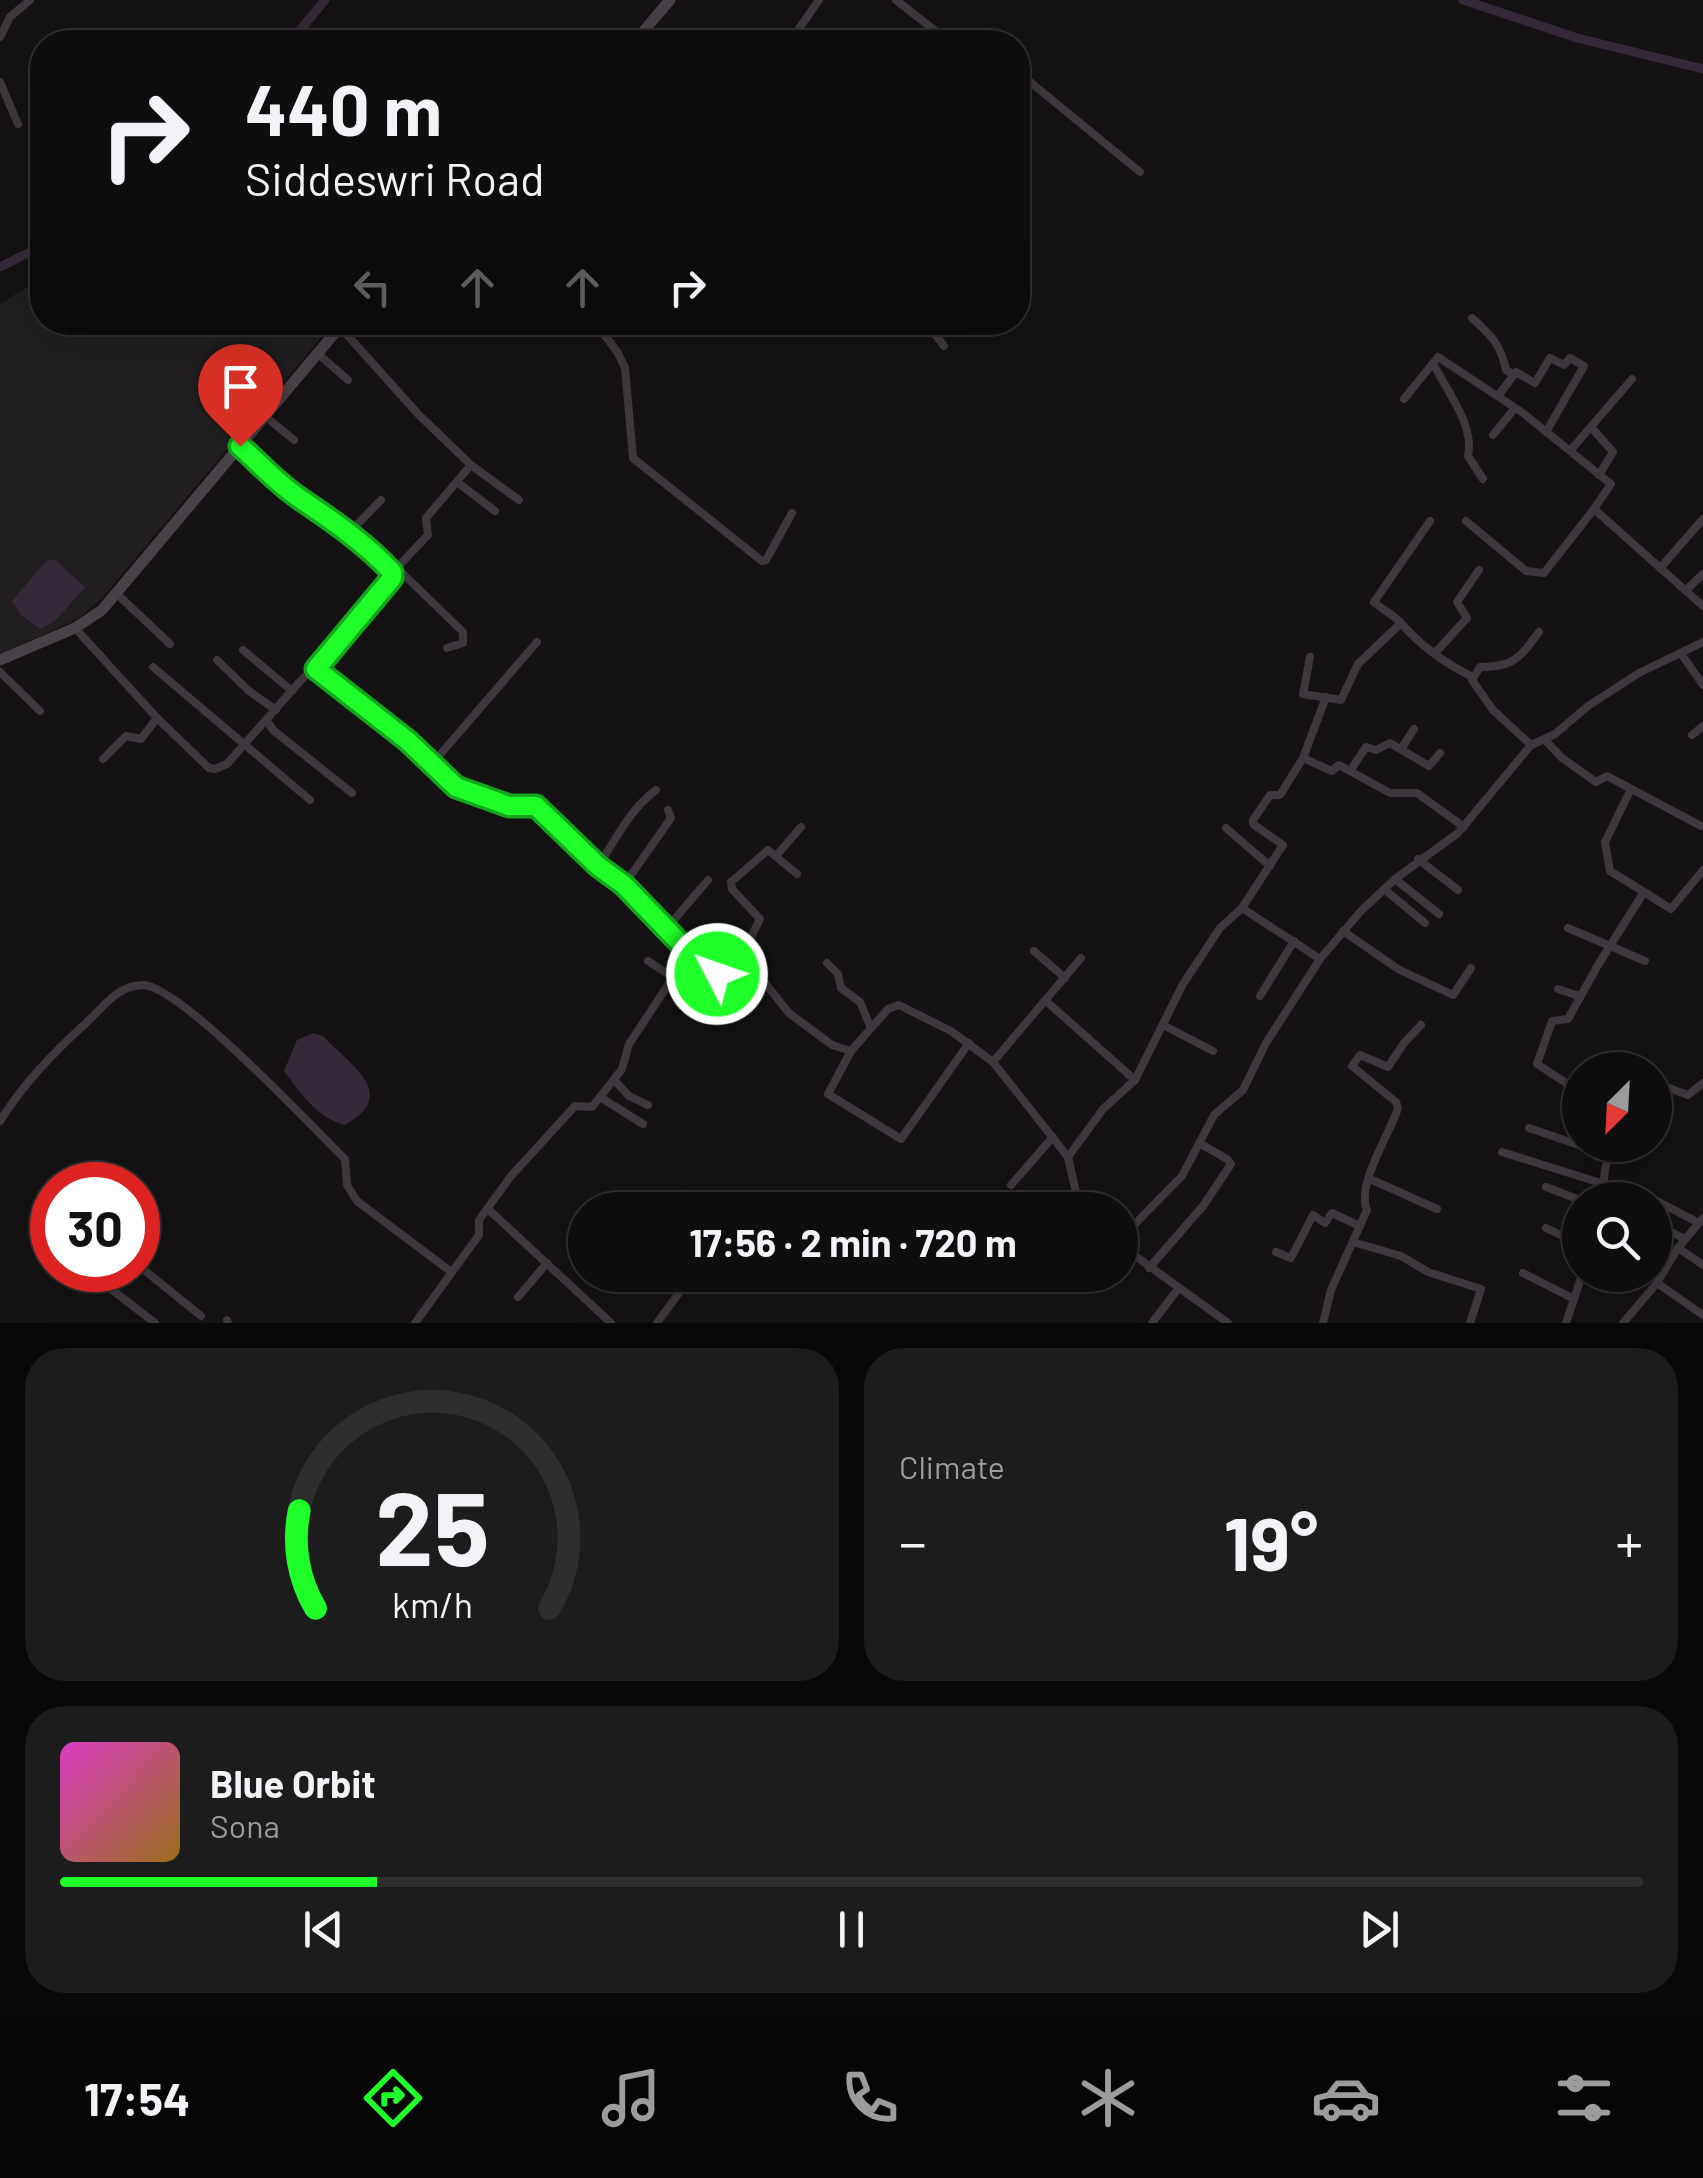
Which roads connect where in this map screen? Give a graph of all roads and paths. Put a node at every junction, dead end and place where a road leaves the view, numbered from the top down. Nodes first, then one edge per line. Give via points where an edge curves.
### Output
1 (30, 0) edge
2 (670, 0) edge
3 (819, 0) edge
4 (896, 0) edge
5 (645, 30) edge
6 (798, 30) dead end
7 (936, 30) edge
8 (0, 37) edge
9 (0, 82) edge
10 (1030, 82) edge
11 (18, 124) dead end
12 (1140, 172) dead end
13 (1472, 318) dead end
14 (333, 335) edge
15 (351, 335) edge
16 (936, 335) edge
17 (606, 337) edge
18 (944, 346) dead end
19 (317, 353) junction
20 (1433, 363) junction
21 (1514, 376) junction
22 (1632, 379) dead end
23 (348, 380) dead end
24 (1498, 396) junction
25 (1404, 399) dead end
26 (1515, 408) junction
27 (266, 416) junction
28 (1591, 426) junction
29 (1546, 432) junction
30 (1492, 435) dead end
31 (294, 440) dead end
32 (240, 446) junction
33 (1570, 451) junction
34 (471, 464) junction
35 (1598, 475) junction
36 (1483, 480) dead end
37 (457, 482) junction
38 (380, 500) dead end
39 (519, 500) dead end
40 (1594, 509) junction
41 (496, 511) dead end
42 (792, 513) dead end
43 (1703, 519) edge
44 (1466, 520) dead end
45 (1430, 521) dead end
46 (349, 533) junction
47 (1662, 566) junction
48 (395, 570) junction
49 (1478, 570) dead end
50 (1703, 574) edge
51 (1686, 590) junction
52 (117, 594) junction
53 (1703, 606) edge
54 (1400, 623) junction
55 (74, 628) junction
56 (1538, 632) dead end
57 (537, 642) dead end
58 (1703, 642) edge
59 (170, 644) dead end
60 (447, 648) dead end
61 (243, 650) dead end
62 (1435, 653) junction
63 (1682, 655) junction
64 (1310, 657) dead end
65 (0, 660) edge
66 (217, 660) dead end
67 (153, 667) dead end
68 (316, 669) junction
69 (0, 672) edge
70 (1473, 677) junction
71 (1703, 685) edge
72 (292, 691) junction
73 (1326, 697) junction
74 (276, 710) junction
75 (40, 711) dead end
76 (157, 718) junction
77 (267, 721) junction
78 (1703, 726) edge
79 (1414, 729) dead end
80 (1692, 735) dead end
81 (1545, 740) junction
82 (246, 745) junction
83 (1531, 745) junction
84 (1401, 749) junction
85 (1440, 752) dead end
86 (1303, 758) junction
87 (103, 759) dead end
88 (432, 764) junction
89 (1350, 771) junction
90 (1631, 789) junction
91 (656, 790) dead end
92 (352, 793) dead end
93 (310, 800) dead end
94 (668, 810) dead end
95 (1702, 826) edge
96 (802, 827) dead end
97 (1464, 827) junction
98 (1226, 828) dead end
99 (776, 856) junction
100 (1418, 859) junction
101 (598, 866) junction
102 (1270, 866) junction
103 (1703, 870) edge
104 (797, 874) dead end
105 (1395, 879) junction
106 (708, 880) dead end
107 (624, 885) junction
108 (1384, 889) junction
109 (1458, 890) dead end
110 (1644, 892) junction
111 (1242, 908) junction
112 (1440, 914) dead end
113 (1426, 923) dead end
114 (667, 928) junction
115 (1568, 928) dead end
116 (1343, 931) junction
117 (1294, 941) junction
118 (1610, 945) junction
119 (690, 952) junction
120 (1034, 952) dead end
121 (1081, 958) dead end
122 (1320, 959) junction
123 (648, 961) dead end
124 (739, 961) junction
125 (1645, 961) dead end
126 (827, 963) dead end
127 (1472, 968) dead end
128 (670, 976) junction
129 (1065, 978) junction
130 (1558, 989) dead end
131 (1260, 996) dead end
132 (1579, 996) junction
133 (1046, 1001) junction
134 (1163, 1025) junction
135 (1421, 1025) dead end
136 (870, 1026) junction
137 (968, 1043) junction
138 (851, 1051) junction
139 (1214, 1052) dead end
140 (992, 1062) junction
141 (614, 1080) junction
142 (1136, 1080) junction
143 (1562, 1081) edge
144 (1703, 1083) edge
145 (1672, 1089) edge
146 (600, 1097) junction
147 (648, 1105) dead end
148 (0, 1121) edge
149 (643, 1124) dead end
150 (1530, 1128) dead end
151 (1053, 1137) junction
152 (1562, 1139) edge
153 (1200, 1143) junction
154 (1502, 1152) dead end
155 (1068, 1157) junction
156 (1370, 1179) junction
157 (1598, 1182) edge
158 (1012, 1184) dead end
159 (1546, 1188) dead end
160 (1076, 1192) edge
161 (1562, 1194) edge
162 (1672, 1207) edge
163 (488, 1209) junction
164 (1438, 1209) dead end
165 (1701, 1220) edge
166 (1138, 1223) edge
167 (1360, 1226) junction
168 (1546, 1228) dead end
169 (1672, 1233) edge
170 (1562, 1236) edge
171 (1685, 1240) junction
172 (1353, 1242) junction
173 (1678, 1248) junction
174 (1276, 1252) dead end
175 (1138, 1258) edge
176 (1672, 1258) edge
177 (547, 1263) junction
178 (1703, 1265) edge
179 (1149, 1268) junction
180 (450, 1271) junction
181 (1523, 1273) dead end
182 (160, 1283) edge
183 (1178, 1289) junction
184 (114, 1292) edge
185 (680, 1292) edge
186 (1576, 1292) edge
187 (1649, 1292) edge
188 (1670, 1292) edge
189 (518, 1297) dead end
190 (1574, 1299) junction
191 (1703, 1315) edge
192 (201, 1316) dead end
193 (1212, 1319) edge
194 (154, 1323) edge
195 (415, 1323) edge
196 (611, 1323) edge
197 (657, 1323) edge
198 (1152, 1323) edge
199 (1228, 1323) edge
200 (1322, 1323) edge
201 (1470, 1323) edge
202 (1566, 1323) edge
203 (1623, 1323) edge

1 - 8 street
2 - 5 street
3 - 6 street
4 - 7 street
9 - 11 street
10 - 12 street
13 - 21 street via 1501,348
14 - 19 street
15 - 34 street
16 - 18 street
17 - 42 street via 625,368 633,458 762,561
19 - 23 street
19 - 27 street
20 - 24 street via 1439,356
20 - 25 street
20 - 36 street
21 - 24 street
21 - 29 street via 1519,372 1534,384 1550,358 1584,366
22 - 28 street
24 - 26 street
26 - 29 street
26 - 30 street
27 - 31 street
27 - 32 street
28 - 33 street
28 - 35 street via 1613,452
29 - 33 street
32 - 46 street
32 - 52 street
33 - 35 street
34 - 37 street
34 - 39 street
35 - 40 street via 1611,485
37 - 41 street
37 - 48 street via 424,520 428,535
38 - 46 street
40 - 44 street via 1544,574 1526,571
40 - 47 street
43 - 47 street
45 - 54 street via 1374,602
46 - 48 street
47 - 51 street
48 - 60 street via 462,632 463,643
48 - 68 street
49 - 62 street via 1457,602 1466,618
50 - 51 street
51 - 53 street
52 - 55 street
52 - 59 street
54 - 62 street
54 - 73 street via 1358,664 1341,700
55 - 65 street
55 - 76 street
56 - 70 street via 1506,667 1482,666
57 - 88 street
58 - 63 street
61 - 72 street
62 - 70 street
63 - 71 street
63 - 81 street via 1639,673
64 - 73 street via 1303,694
66 - 74 street
67 - 82 street
68 - 72 street
68 - 88 street
69 - 75 street
70 - 83 street via 1493,710
72 - 74 street
73 - 86 street
74 - 77 street
76 - 82 street via 209,768 227,764
76 - 87 street via 141,738 126,736
77 - 82 street
77 - 92 street
78 - 80 street
79 - 84 street
81 - 83 street
81 - 90 street via 1596,782 1607,776
82 - 93 street
83 - 97 street
84 - 85 street via 1428,766
84 - 89 street via 1388,743 1366,747
86 - 89 street
86 - 102 street via 1280,795 1270,795 1253,820 1283,845
88 - 101 street via 464,792 509,806 536,806
89 - 97 street via 1393,794 1416,792
90 - 95 street
90 - 110 street via 1605,844 1610,871
91 - 101 street via 614,835
94 - 107 street via 671,818
96 - 99 street
97 - 100 street
98 - 102 street
99 - 104 street
99 - 124 street via 766,851 730,885 760,920
100 - 105 street
100 - 109 street
101 - 107 street
102 - 111 street
103 - 110 street via 1670,909
105 - 108 street
105 - 112 street
106 - 114 street
107 - 114 street
108 - 113 street
108 - 116 street
110 - 118 street
111 - 117 street
111 - 134 street via 1220,928
114 - 119 street
115 - 118 street
116 - 122 street
116 - 127 street via 1392,966 1453,995
117 - 122 street
117 - 131 street
118 - 125 street
118 - 132 street
119 - 124 street via 712,974
119 - 128 street
120 - 129 street
121 - 129 street
122 - 153 street via 1243,1090 1216,1113
123 - 128 street
124 - 138 street via 753,965 800,1022
126 - 136 street via 841,988 860,1002
128 - 141 street
129 - 133 street
130 - 132 street
132 - 143 street via 1567,1021 1552,1021 1536,1061
133 - 140 street
133 - 142 street
134 - 139 street
134 - 142 street
135 - 156 street via 1388,1067 1362,1055 1352,1066 1398,1105
136 - 137 street via 899,1005
136 - 138 street
137 - 138 street via 900,1139 828,1094
137 - 140 street
140 - 151 street
141 - 146 street
141 - 147 street
142 - 155 street via 1103,1109
144 - 145 street via 1688,1094
146 - 149 street
146 - 163 street via 591,1108 576,1106
148 - 180 street via 50,1056 115,993 152,986 203,1022 345,1159 346,1185 361,1204
150 - 152 street
151 - 155 street
151 - 158 street
153 - 166 street via 1182,1176
153 - 179 street via 1231,1164
154 - 157 street
155 - 160 street
156 - 164 street
156 - 167 street
159 - 161 street
162 - 165 street
163 - 177 street
163 - 180 street via 479,1235
165 - 171 street
167 - 172 street
167 - 174 street via 1332,1213 1325,1222 1313,1214 1291,1258
168 - 170 street
169 - 171 street
171 - 173 street
172 - 200 street
172 - 201 street via 1480,1290
173 - 176 street
173 - 178 street
175 - 179 street
177 - 189 street
177 - 196 street
179 - 183 street
180 - 195 street
181 - 190 street
182 - 192 street
183 - 193 street
183 - 198 street
184 - 194 street
185 - 197 street
186 - 190 street
187 - 203 street
188 - 191 street
190 - 202 street
193 - 199 street

